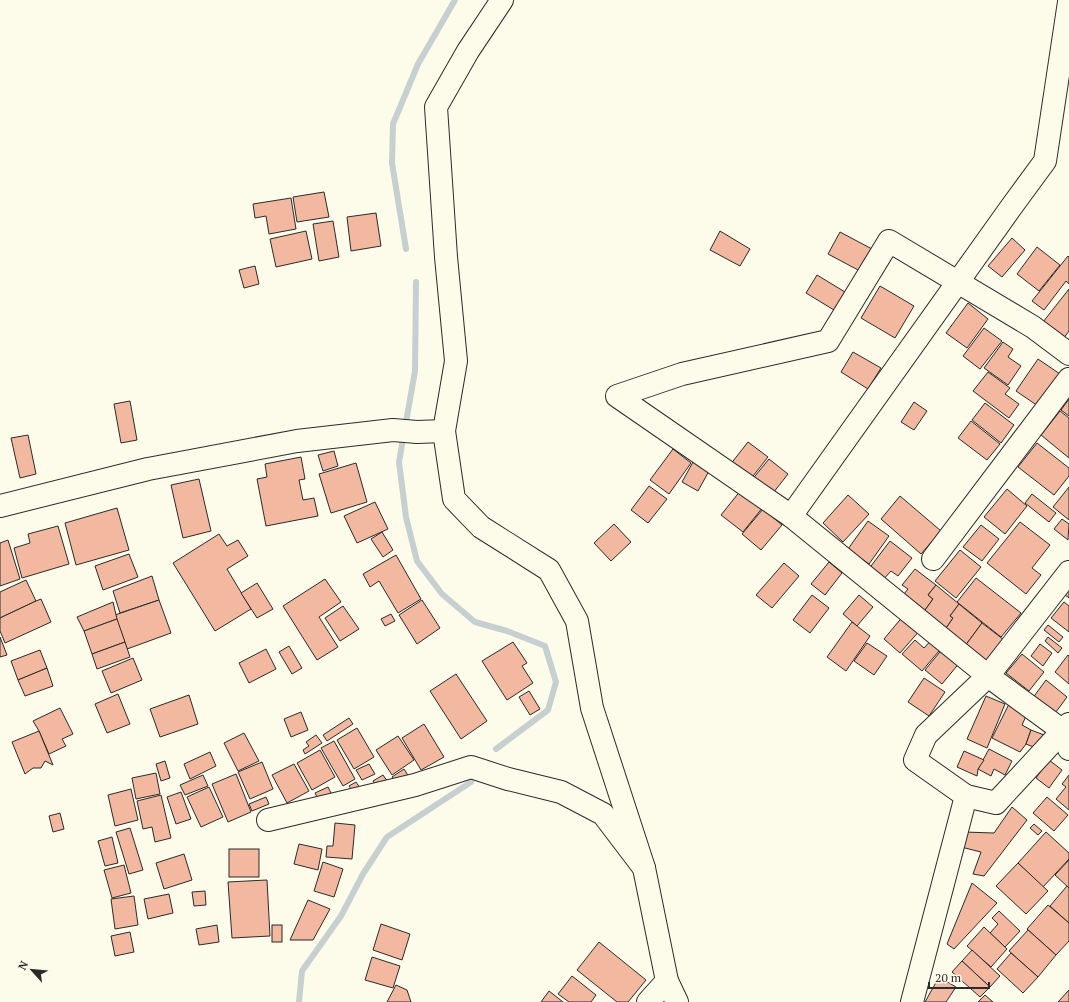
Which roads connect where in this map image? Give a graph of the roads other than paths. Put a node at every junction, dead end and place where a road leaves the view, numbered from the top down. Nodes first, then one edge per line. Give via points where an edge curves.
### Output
1 (502, 0) edge
2 (1069, 2) edge
3 (958, 281) junction
4 (1068, 350) edge
5 (1069, 379) edge
6 (444, 431) junction
7 (0, 506) edge
8 (791, 516) junction
9 (933, 559) dead end
10 (1069, 572) edge
11 (988, 676) junction
12 (1067, 735) edge
13 (966, 796) junction
14 (268, 820) dead end
15 (644, 868) junction
16 (667, 980) junction
17 (648, 1002) edge
18 (677, 1002) edge
19 (912, 1002) edge

1 - 6 street via 468,51 436,107 456,361
2 - 3 street via 1045,161
3 - 4 street
3 - 8 street
3 - 8 street via 889,241 828,341 682,374 617,396
5 - 9 street
6 - 7 street via 393,430 297,441 148,469
6 - 15 street via 454,499 481,527 549,570 577,621 592,708
8 - 11 street
10 - 11 street
11 - 12 street
11 - 13 street via 926,735 915,760
12 - 13 street via 996,803
13 - 19 street
14 - 15 street via 415,785 471,767 561,792 603,814
15 - 16 street
16 - 17 street
16 - 18 street

